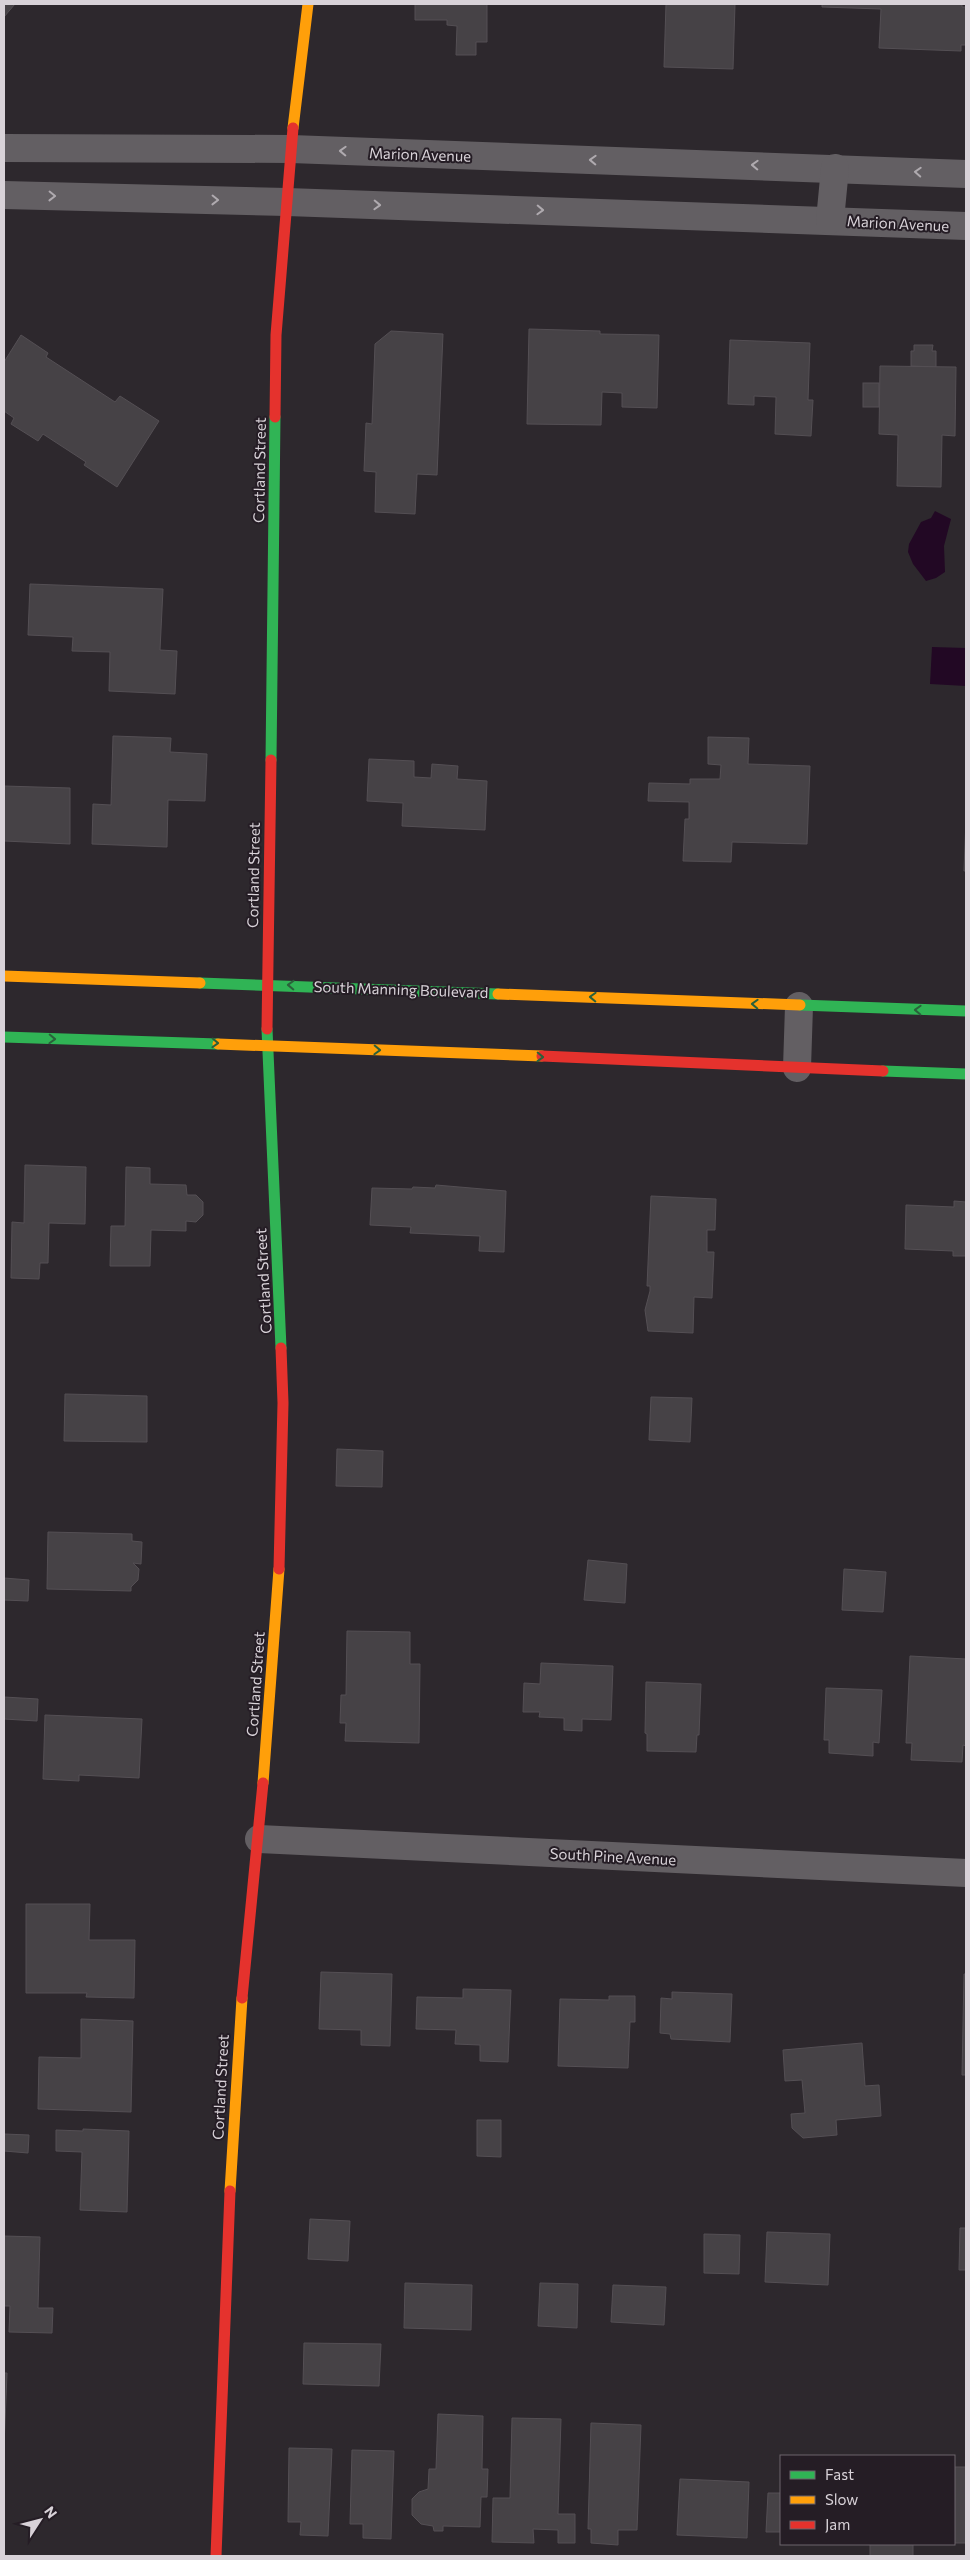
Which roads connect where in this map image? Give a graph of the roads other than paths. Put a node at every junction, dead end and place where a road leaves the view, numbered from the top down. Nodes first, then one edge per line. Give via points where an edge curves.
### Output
1 (308, 4) edge
2 (4, 148) edge
3 (291, 149) junction
4 (835, 168) junction
5 (966, 174) edge
6 (4, 195) edge
7 (287, 202) junction
8 (830, 220) junction
9 (966, 226) edge
10 (4, 976) edge
11 (267, 984) junction
12 (799, 1006) junction
13 (966, 1011) edge
14 (4, 1037) edge
15 (267, 1045) junction
16 (797, 1068) junction
17 (966, 1074) edge
18 (259, 1839) junction
19 (966, 1873) edge
20 (216, 2556) edge

1 - 3 street, Cortland Street
2 - 3 street, Marion Avenue
4 -> 3 street, Marion Avenue
3 - 7 street, Cortland Street
5 -> 4 street, Marion Avenue
4 - 8 street, Marion Avenue
6 -> 7 street, Marion Avenue
7 -> 8 street, Marion Avenue
7 - 11 street, Cortland Street via 276,335
8 - 9 street, Marion Avenue
10 - 11 street, South Manning Boulevard
12 -> 11 street, South Manning Boulevard
11 - 15 street, Cortland Street
13 -> 12 street, South Manning Boulevard
12 - 16 street
14 -> 15 street
15 -> 16 street
15 - 18 street, Cortland Street via 283,1403 278,1563
16 - 17 street
18 - 19 street, South Pine Avenue
18 - 20 street, Cortland Street via 239,2022

